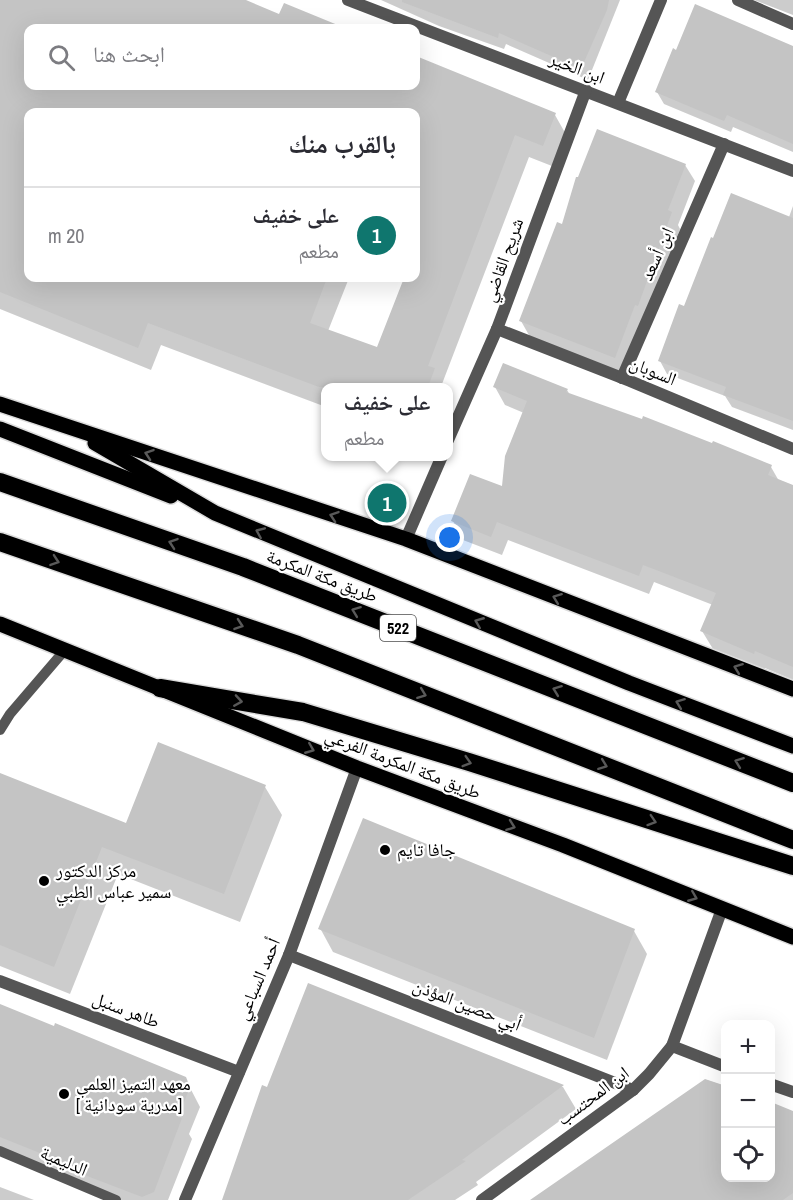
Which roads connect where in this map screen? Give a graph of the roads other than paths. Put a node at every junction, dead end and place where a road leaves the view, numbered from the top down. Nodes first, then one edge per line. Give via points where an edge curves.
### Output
1 (348, 0) edge
2 (660, 0) edge
3 (738, 0) edge
4 (411, 24) edge
5 (793, 24) edge
6 (420, 27) edge
7 (586, 90) junction
8 (618, 103) junction
9 (724, 144) junction
10 (793, 171) edge
11 (497, 329) junction
12 (622, 378) junction
13 (0, 404) edge
14 (68, 427) junction
15 (0, 429) edge
16 (453, 430) edge
17 (793, 449) edge
18 (439, 461) edge
19 (0, 482) edge
20 (215, 513) junction
21 (406, 539) junction
22 (0, 542) edge
23 (0, 624) edge
24 (64, 651) junction
25 (160, 688) junction
26 (793, 689) edge
27 (0, 730) edge
28 (793, 746) edge
29 (357, 768) junction
30 (793, 783) edge
31 (793, 840) edge
32 (793, 866) edge
33 (723, 909) junction
34 (793, 937) edge
35 (289, 955) junction
36 (0, 981) edge
37 (672, 1046) junction
38 (721, 1064) edge
39 (239, 1072) junction
40 (775, 1085) edge
41 (633, 1090) junction
42 (793, 1092) edge
43 (0, 1152) edge
44 (116, 1200) edge
45 (184, 1200) edge
46 (482, 1200) edge

1 - 4 street, ابن الخير
2 - 8 street
3 - 5 street
6 - 7 street, ابن الخير
7 - 8 street, ابن الخير
7 - 11 street, شريح القاضي
8 - 9 street, ابن الخير
9 - 10 street, ابن الخير
9 - 12 street, ابن أسعد
11 - 12 street, السوبان
11 - 16 street, شريح القاضي
12 - 17 street, السوبان
13 - 14 main road
14 - 20 main road
21 -> 14 main road
15 - 20 main road
18 - 21 street
30 -> 19 highway, طريق مكة المكرمة / 522 via 243,567
28 -> 20 main road via 618,679
26 -> 21 main road
22 -> 31 highway via 298,645
23 - 24 main road, طريق مكة المكرمة الفرعي
24 - 25 main road, طريق مكة المكرمة الفرعي
24 - 27 lane
25 -> 29 main road, طريق مكة المكرمة الفرعي
25 -> 32 highway via 303,712
29 -> 33 main road, طريق مكة المكرمة الفرعي
29 - 35 street, أحمد السباعي
33 - 34 main road, طريق مكة المكرمة الفرعي
33 - 37 street, ابن المحتسب
35 - 39 street, أحمد السباعي
35 - 41 street, أبي حصين المؤذن
36 - 39 street, طاهر سنبل
37 - 38 street
37 - 41 street, ابن المحتسب
39 - 45 street, أحمد السباعي
40 - 42 street
41 - 46 street, ابن المحتسب
43 - 44 lane, الدليمية

